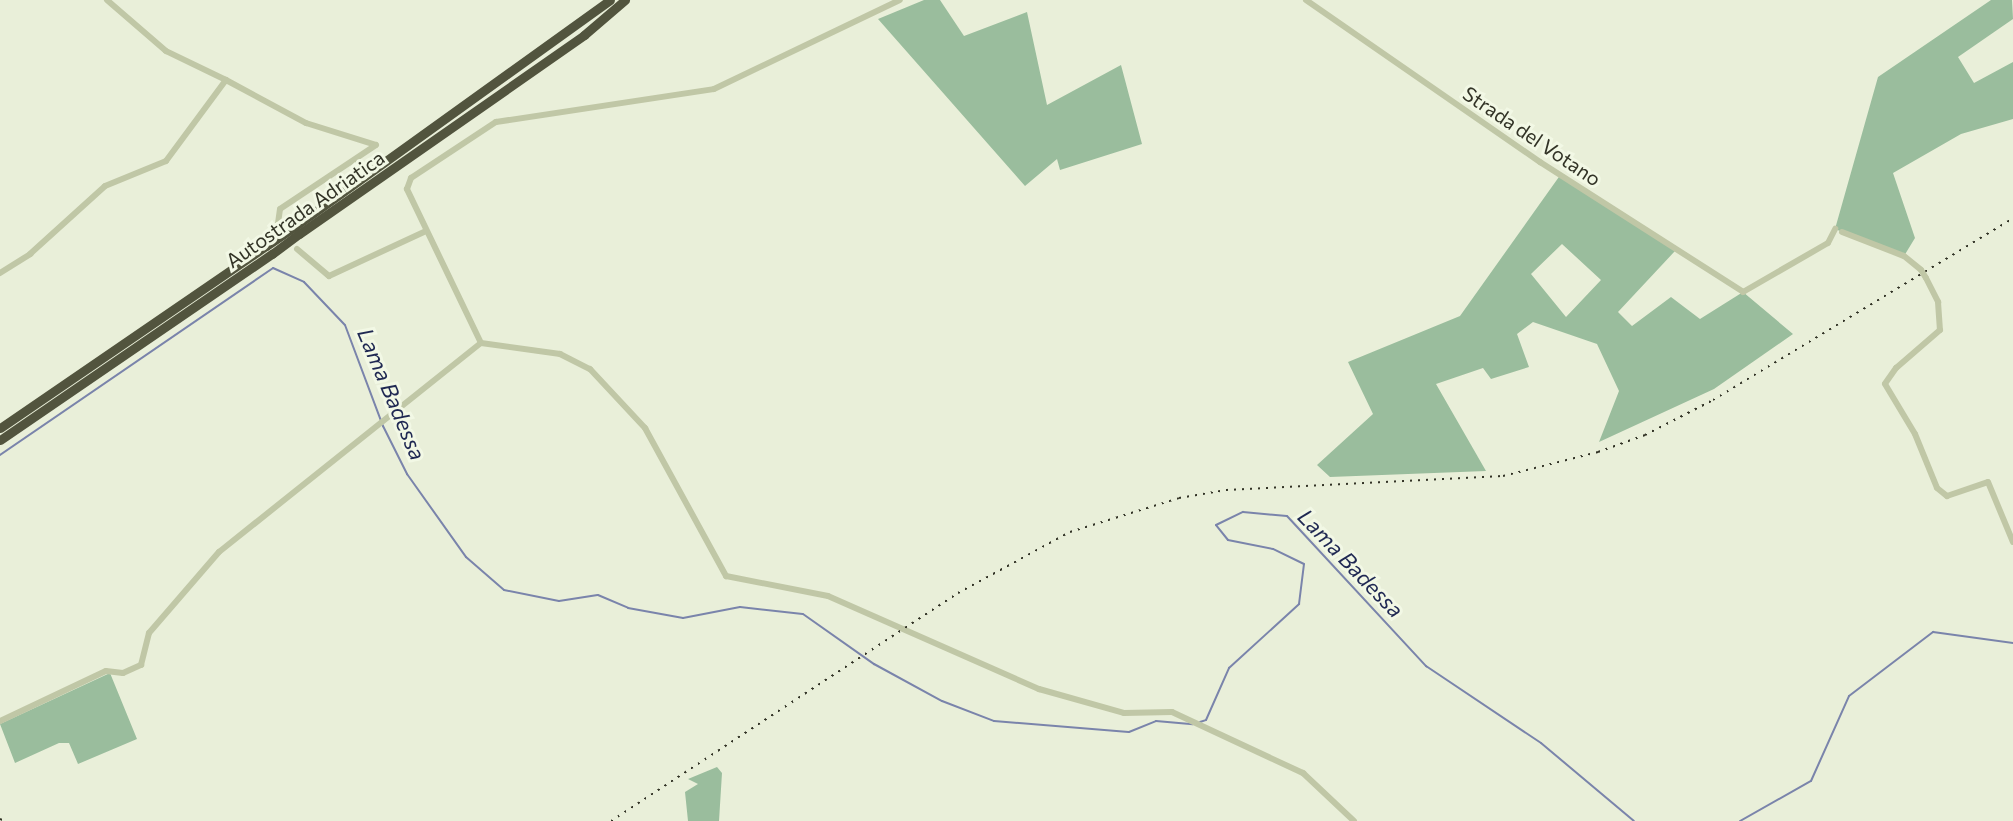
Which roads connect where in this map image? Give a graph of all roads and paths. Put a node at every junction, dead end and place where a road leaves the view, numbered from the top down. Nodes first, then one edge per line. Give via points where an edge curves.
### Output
1 (107, 0) edge
2 (610, 0) edge
3 (625, 0) edge
4 (900, 0) edge
5 (1306, 0) edge
6 (226, 80) junction
7 (278, 223) dead end
8 (1835, 229) dead end
9 (297, 231) junction
10 (426, 231) junction
11 (1842, 232) dead end
12 (297, 249) dead end
13 (269, 250) junction
14 (0, 273) edge
15 (481, 343) junction
16 (0, 428) edge
17 (0, 440) edge
18 (2013, 542) edge
19 (0, 721) edge
20 (1354, 821) edge

1 - 6 street via 166,51
2 - 9 highway, Autostrada Adriatica
3 - 9 highway, Autostrada Adriatica via 584,35
4 - 10 street via 714,89 488,125 407,184
5 - 8 street, Strada del Votano via 1540,162 1743,292 1828,243
6 - 7 street via 306,123 376,145 280,209
6 - 14 street via 166,161 105,186 30,254
9 - 13 highway, Autostrada Adriatica, bridge
10 - 12 street via 329,276
10 - 15 street
11 - 18 street, bridge via 1904,256 1926,278 1938,302 1940,330 1885,384 1915,434 1937,488 1947,496 1988,482
13 - 16 highway, Autostrada Adriatica
13 - 17 highway, Autostrada Adriatica
15 - 19 street via 219,552 149,633 141,665 123,673 106,671
15 - 20 street via 560,354 590,369 645,428 726,576 828,596 1039,689 1124,713 1172,712 1303,773

